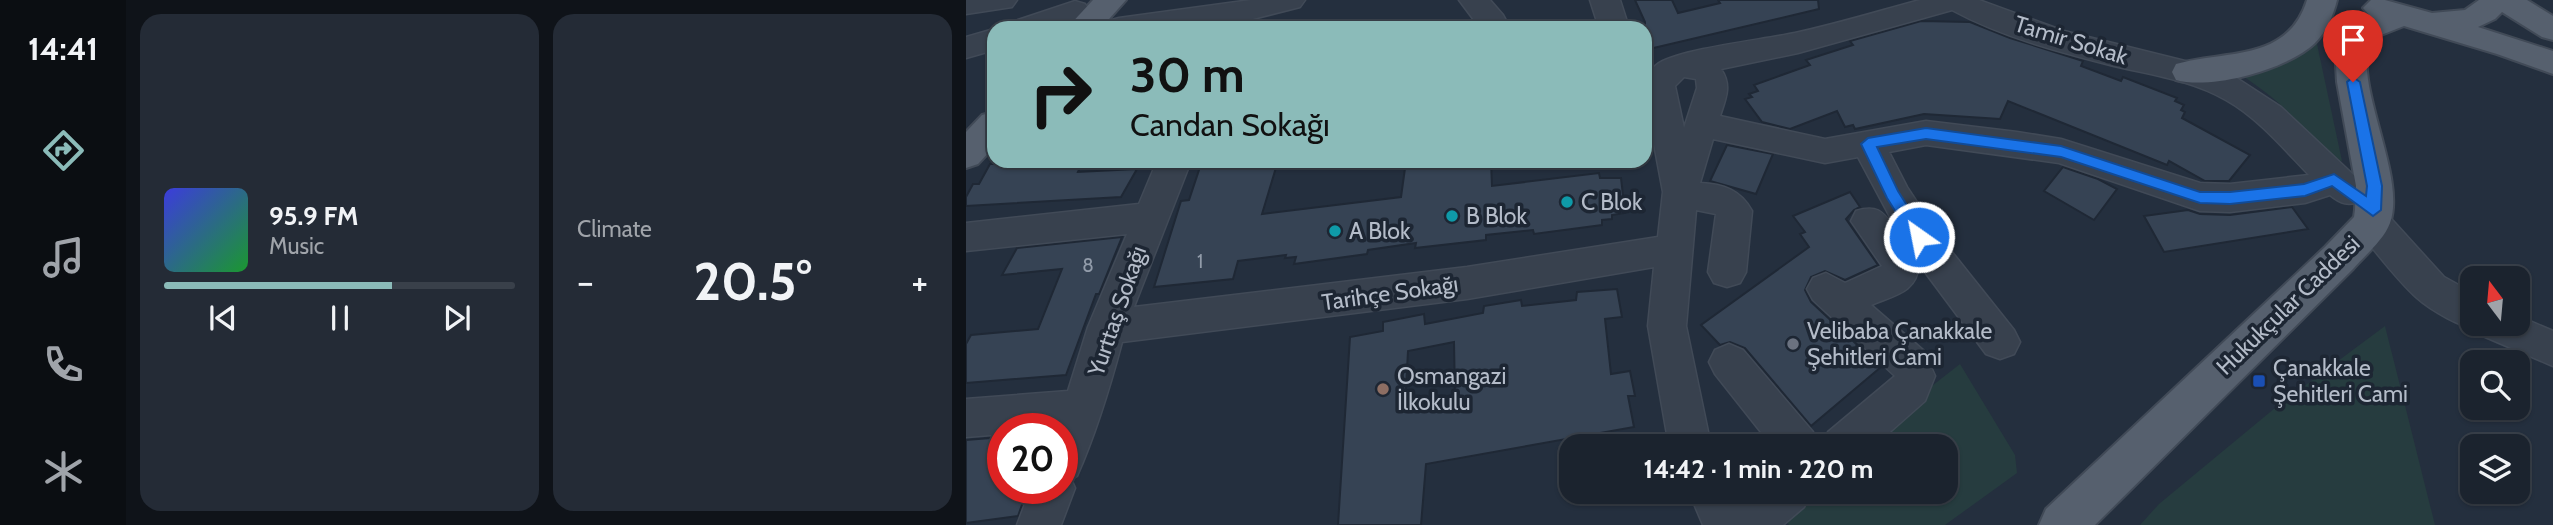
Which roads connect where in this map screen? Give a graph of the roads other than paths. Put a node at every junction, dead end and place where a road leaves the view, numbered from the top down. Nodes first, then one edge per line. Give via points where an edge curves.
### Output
1 (1002, 0) edge
2 (1111, 0) edge
3 (1290, 0) edge
4 (1474, 0) edge
5 (1605, 0) edge
6 (1956, 0) edge
7 (2322, 0) edge
8 (2363, 0) edge
9 (2494, 0) edge
10 (2505, 0) edge
11 (966, 5) edge
12 (1236, 14) edge
13 (1076, 17) edge
14 (2414, 19) junction
15 (1058, 21) edge
16 (1178, 21) edge
17 (1492, 21) edge
18 (1612, 21) edge
19 (2553, 30) edge
20 (987, 41) edge
21 (1798, 43) junction
22 (966, 48) edge
23 (2553, 63) edge
24 (1684, 66) junction
25 (2188, 72) junction
26 (1652, 78) edge
27 (1652, 80) edge
28 (1652, 86) edge
29 (987, 101) edge
30 (1706, 108) junction
31 (966, 123) edge
32 (987, 132) edge
33 (1868, 144) junction
34 (966, 155) edge
35 (1171, 168) edge
36 (2334, 179) junction
37 (1679, 195) junction
38 (2373, 216) junction
39 (1150, 217) junction
40 (1869, 221) dead end
41 (966, 237) edge
42 (1672, 249) junction
43 (1727, 272) dead end
44 (2460, 305) edge
45 (1107, 327) junction
46 (2524, 336) edge
47 (2000, 342) dead end
48 (2553, 349) edge
49 (1729, 362) dead end
50 (1082, 409) junction
51 (966, 418) edge
52 (1078, 420) edge
53 (1688, 434) edge
54 (1788, 434) edge
55 (1857, 434) edge
56 (1047, 504) edge
57 (1716, 504) edge
58 (1775, 504) edge
59 (1040, 525) edge
60 (1726, 525) edge
61 (1740, 525) edge
62 (2062, 525) edge

1 - 11 street
2 - 13 main road
3 - 12 street
4 - 17 street
5 - 18 street
6 - 21 street
6 - 25 street, Tamir Sokak via 2112,55
7 - 25 main road via 2320,12 2308,28 2280,52 2253,63
8 - 14 main road
9 - 14 main road, Hukukçular Caddesi via 2477,17 2455,22
10 - 19 main road
12 - 16 street
13 - 15 street
14 - 23 main road
14 - 38 main road, Hukukçular Caddesi via 2358,32 2351,47 2353,82 2374,186
20 - 22 street
21 - 24 street
21 - 30 street via 1725,80
24 - 26 street via 1660,80
24 - 30 street via 1700,68 1711,76 1714,82
25 - 36 street, Tamir Sokak via 2238,92 2261,108
27 - 30 street via 1670,101 1697,102
28 - 37 street
29 - 31 main road
30 - 33 street via 1825,151
30 - 37 street
32 - 34 main road
33 - 36 street via 1926,133 2061,151 2200,197 2305,190
33 - 47 street via 1912,226
35 - 39 street, Yurttaş Sokağı
36 - 38 street, Tamir Sokak
37 - 42 street
37 - 43 street via 1718,198 1732,207
38 - 44 street, Tamir Sokak via 2431,288
38 - 62 main road, Hukukçular Caddesi via 2339,258
39 - 41 street
39 - 45 street, Yurttaş Sokağı
40 - 55 street via 1901,262 1900,275 1833,295 1910,363 1914,376 1911,388
42 - 45 street, Tarihçe Sokağı via 1441,286
42 - 53 street via 1667,326
45 - 50 street, Yurttaş Sokağı
46 - 48 street
49 - 54 street
50 - 51 street
50 - 52 street, Yurttaş Sokağı
56 - 59 street
57 - 60 street
58 - 61 street

